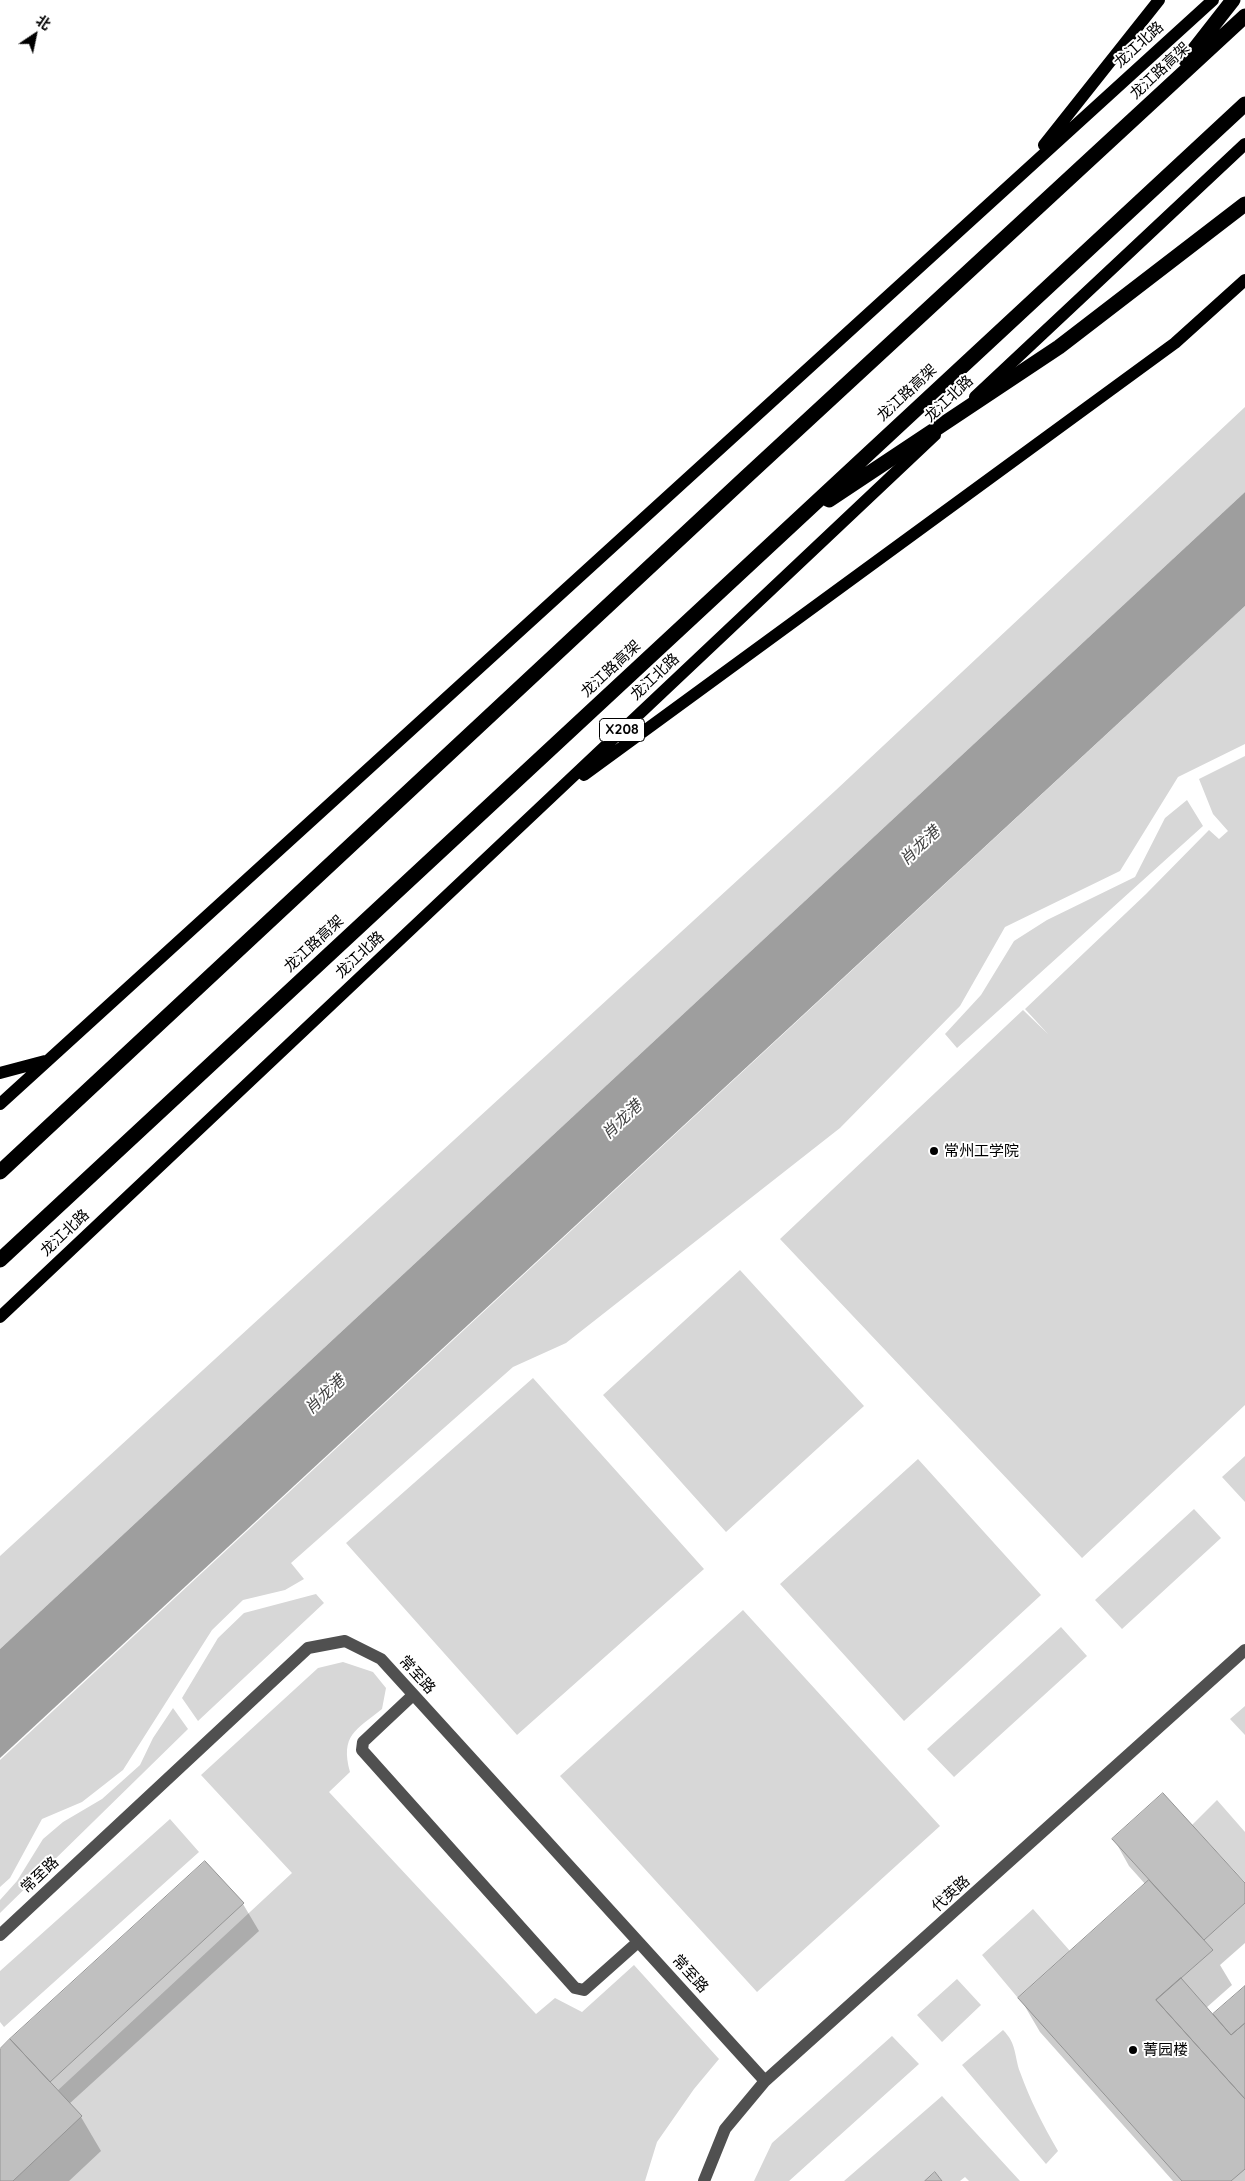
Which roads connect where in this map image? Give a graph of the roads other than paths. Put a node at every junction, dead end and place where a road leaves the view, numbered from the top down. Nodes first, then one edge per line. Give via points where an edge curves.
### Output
1 (1160, 0) edge
2 (1214, 0) edge
3 (1233, 0) edge
4 (1245, 16) edge
5 (1159, 96) junction
6 (1245, 104) edge
7 (1245, 144) edge
8 (1021, 175) junction
9 (1245, 204) edge
10 (1245, 280) edge
11 (791, 525) junction
12 (540, 808) junction
13 (47, 1060) junction
14 (0, 1073) edge
15 (0, 1104) edge
16 (0, 1172) edge
17 (0, 1260) edge
18 (0, 1316) edge
19 (1245, 1650) edge
20 (413, 1695) junction
21 (0, 1934) edge
22 (638, 1942) junction
23 (765, 2081) junction
24 (704, 2181) edge

1 - 8 main road
2 - 8 main road, 龙江北路
3 - 5 highway
4 - 5 highway, 龙江路高架
5 - 16 highway, 龙江路高架
6 - 11 highway, 龙江路高架
7 - 12 main road, 龙江北路 / X208
8 - 13 main road, 龙江北路
9 - 11 highway via 1059,347
10 - 12 main road via 1176,343
11 - 17 highway, 龙江路高架
12 - 18 main road, 龙江北路 / X208
13 - 14 main road
13 - 15 main road, 龙江北路
19 - 23 lane, 代英路
20 - 21 lane, 常至路 via 381,1659 345,1641 308,1648
20 - 22 lane, 常至路
20 - 22 lane via 362,1742 362,1750 568,1981 575,1988 584,1990
22 - 23 lane, 常至路
23 - 24 lane, 代英路 via 725,2129

